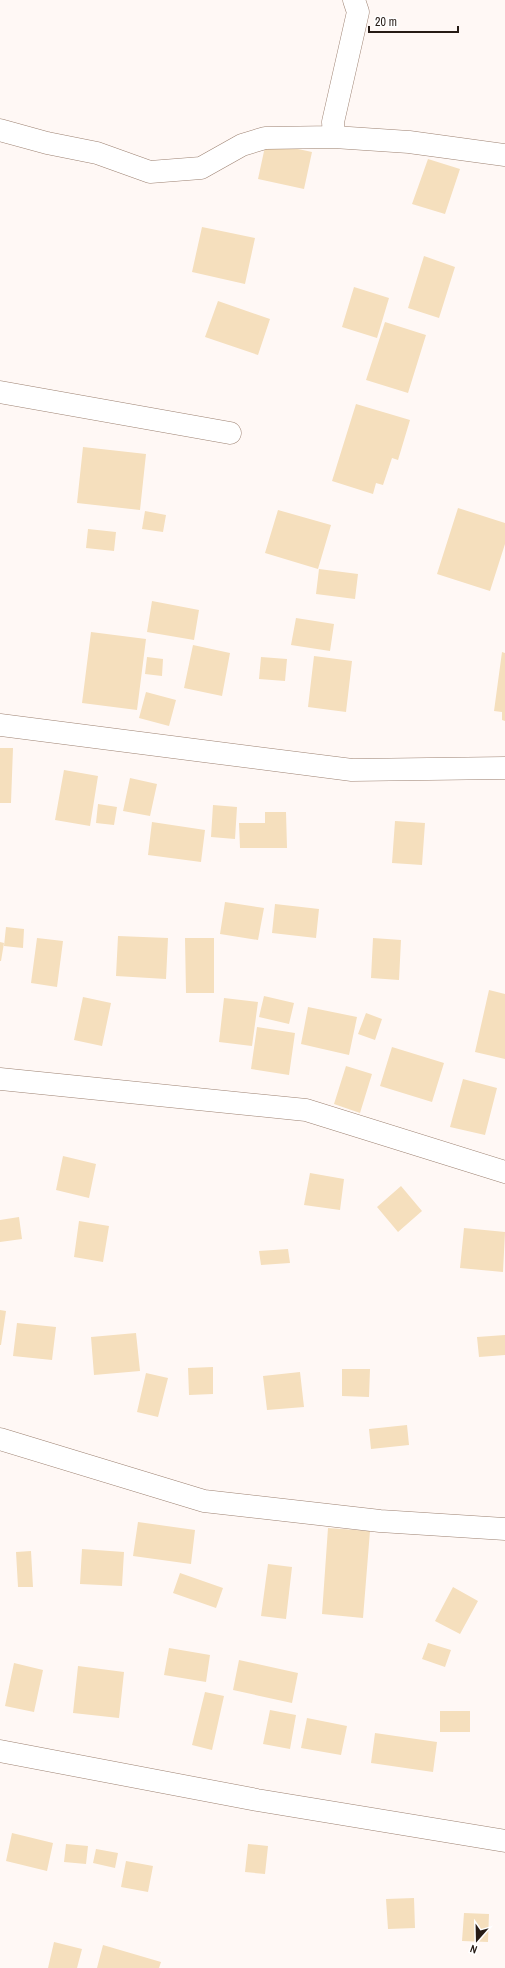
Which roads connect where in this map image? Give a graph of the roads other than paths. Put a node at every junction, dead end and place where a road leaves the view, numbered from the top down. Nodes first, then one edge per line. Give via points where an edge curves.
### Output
1 (354, 0) edge
2 (0, 130) edge
3 (334, 137) junction
4 (505, 155) edge
5 (0, 392) edge
6 (230, 433) dead end
7 (0, 725) edge
8 (505, 768) edge
9 (0, 1079) edge
10 (505, 1172) edge
11 (0, 1439) edge
12 (505, 1529) edge
13 (0, 1751) edge
14 (505, 1841) edge

1 - 3 street via 358,12 333,122
2 - 3 street via 97,153 150,172 201,168 242,145 264,138
3 - 4 street via 409,142
5 - 6 street
7 - 8 street via 352,770
9 - 10 street via 306,1110
11 - 12 street via 204,1501 380,1521
13 - 14 street via 257,1800

